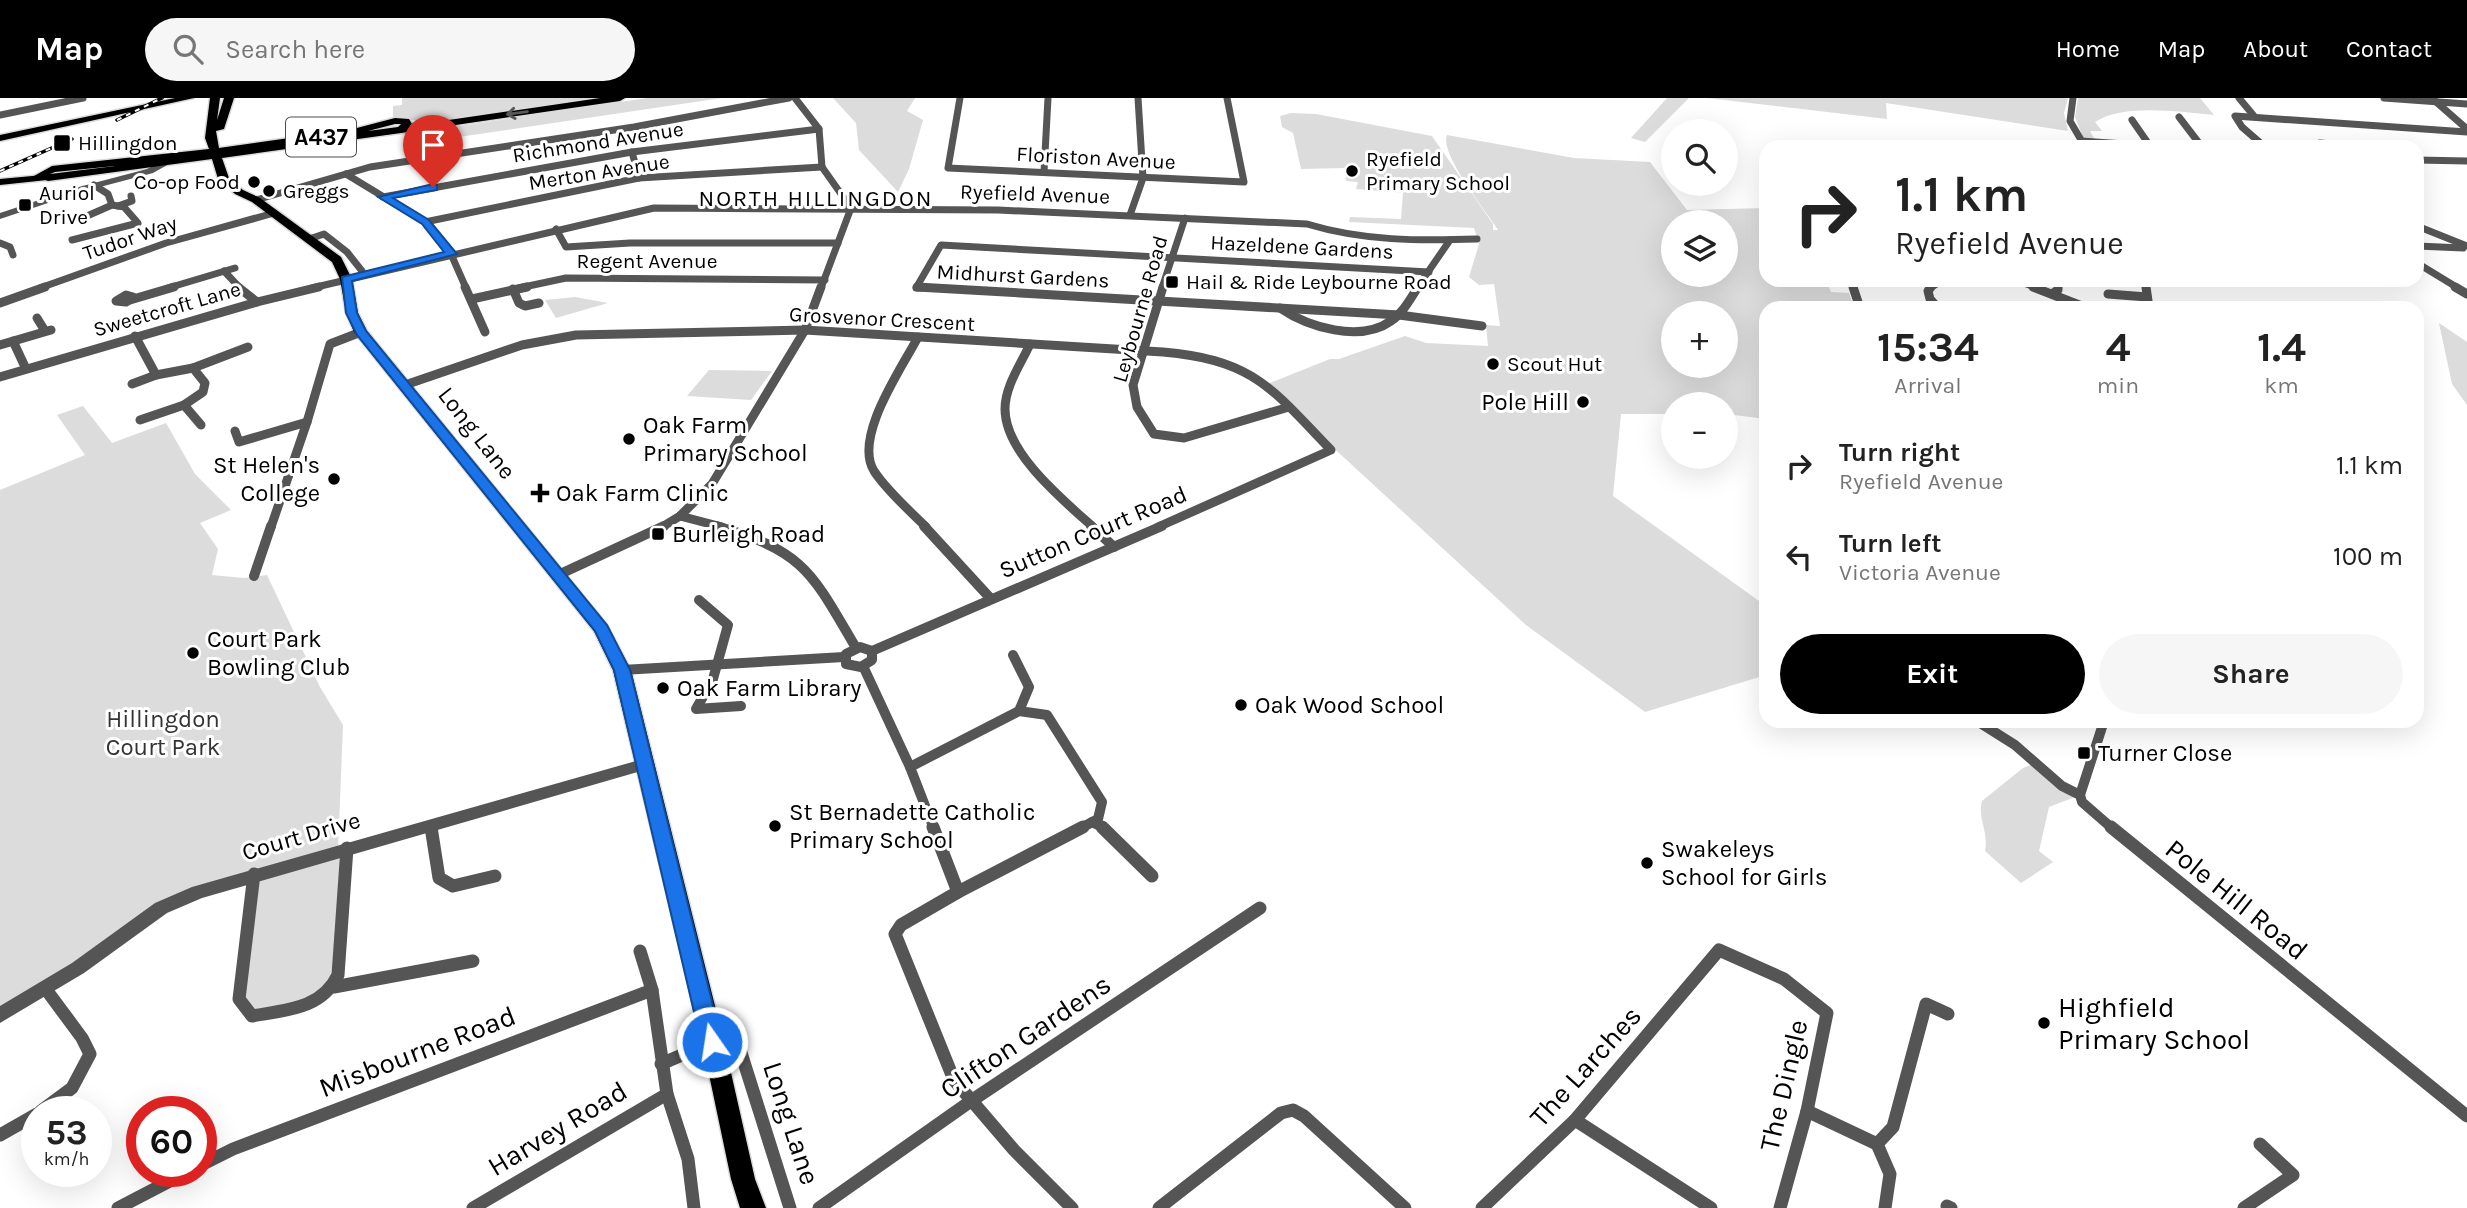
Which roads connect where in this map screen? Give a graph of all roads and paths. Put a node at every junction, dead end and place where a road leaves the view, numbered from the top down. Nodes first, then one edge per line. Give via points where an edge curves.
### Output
1 (83, 98) edge
2 (164, 98) edge
3 (189, 98) edge
4 (215, 98) edge
5 (229, 98) edge
6 (620, 98) edge
7 (789, 98) edge
8 (795, 98) edge
9 (961, 98) edge
10 (1048, 98) edge
11 (1138, 98) edge
12 (1227, 98) edge
13 (2073, 98) edge
14 (2239, 98) edge
15 (2384, 98) edge
16 (2434, 100) edge
17 (2467, 104) edge
18 (0, 115) edge
19 (2254, 116) junction
20 (2179, 117) dead end
21 (2132, 120) dead end
22 (819, 129) junction
23 (401, 130) junction
24 (2467, 131) edge
25 (0, 136) edge
26 (2081, 140) edge
27 (2146, 140) edge
28 (2197, 140) edge
29 (2258, 140) edge
30 (632, 152) junction
31 (220, 153) junction
32 (2424, 160) edge
33 (2467, 161) edge
34 (153, 166) junction
35 (822, 167) junction
36 (53, 171) junction
37 (1044, 173) junction
38 (346, 174) junction
39 (1143, 177) junction
40 (639, 178) junction
41 (1, 180) edge
42 (94, 185) junction
43 (131, 196) dead end
44 (383, 197) junction
45 (256, 200) junction
46 (115, 205) junction
47 (851, 208) junction
48 (274, 213) junction
49 (1130, 215) junction
50 (0, 216) edge
51 (72, 217) dead end
52 (1185, 218) junction
53 (425, 222) junction
54 (556, 229) junction
55 (2424, 229) edge
56 (309, 239) junction
57 (1477, 239) dead end
58 (72, 240) dead end
59 (1450, 240) junction
60 (0, 243) edge
61 (838, 243) junction
62 (2424, 246) edge
63 (2467, 247) edge
64 (451, 254) junction
65 (13, 255) dead end
66 (1173, 257) junction
67 (2424, 267) edge
68 (235, 268) dead end
69 (224, 271) junction
70 (362, 271) dead end
71 (1429, 272) junction
72 (346, 279) junction
73 (824, 280) junction
74 (2467, 282) edge
75 (2450, 283) junction
76 (2036, 287) edge
77 (2058, 287) edge
78 (2146, 287) edge
79 (513, 289) junction
80 (2053, 293) junction
81 (2108, 294) dead end
82 (2467, 294) edge
83 (2147, 297) junction
84 (472, 299) junction
85 (130, 300) dead end
86 (1160, 301) junction
87 (2071, 301) edge
88 (2148, 301) edge
89 (257, 302) junction
90 (0, 303) edge
91 (539, 303) dead end
92 (1280, 308) junction
93 (1399, 315) junction
94 (37, 318) dead end
95 (1482, 326) dead end
96 (805, 330) junction
97 (361, 332) junction
98 (485, 332) dead end
99 (135, 336) junction
100 (919, 337) junction
101 (13, 341) junction
102 (1030, 344) junction
103 (0, 345) edge
104 (248, 347) dead end
105 (1142, 351) junction
106 (193, 368) junction
107 (26, 369) junction
108 (156, 375) junction
109 (0, 377) edge
110 (132, 384) dead end
111 (405, 385) junction
112 (184, 405) junction
113 (1289, 407) junction
114 (140, 420) dead end
115 (307, 422) junction
116 (201, 425) dead end
117 (235, 431) dead end
118 (1331, 450) joint
119 (680, 516) junction
120 (1114, 547) junction
121 (558, 575) junction
122 (254, 576) dead end
123 (990, 599) junction
124 (699, 600) dead end
125 (856, 648) junction
126 (872, 651) junction
127 (1013, 655) dead end
128 (844, 657) junction
129 (718, 666) junction
130 (863, 666) junction
131 (622, 670) junction
132 (741, 706) dead end
133 (1019, 711) junction
134 (1988, 728) edge
135 (2102, 728) edge
136 (643, 765) junction
137 (910, 767) junction
138 (2080, 795) junction
139 (1092, 822) junction
140 (431, 825) junction
141 (347, 848) junction
142 (254, 874) junction
143 (495, 876) dead end
144 (1152, 876) dead end
145 (958, 892) junction
146 (1261, 908) dead end
147 (1719, 950) joint
148 (640, 951) dead end
149 (473, 961) dead end
150 (334, 987) junction
151 (45, 988) junction
152 (652, 990) junction
153 (1948, 1014) dead end
154 (0, 1015) edge
155 (713, 1044) junction
156 (661, 1064) junction
157 (667, 1094) junction
158 (65, 1096) edge
159 (971, 1101) junction
160 (1807, 1111) junction
161 (2467, 1116) edge
162 (1575, 1120) junction
163 (21, 1123) edge
164 (0, 1135) edge
165 (1877, 1144) junction
166 (2260, 1144) dead end
167 (217, 1158) edge
168 (158, 1187) edge
169 (118, 1208) edge
170 (473, 1208) edge
171 (694, 1208) edge
172 (753, 1208) edge
173 (790, 1208) edge
174 (819, 1208) edge
175 (1072, 1208) edge
176 (1159, 1208) edge
177 (1405, 1208) edge
178 (1482, 1208) edge
179 (1712, 1208) edge
180 (1780, 1208) edge
181 (1885, 1208) edge
182 (2244, 1208) edge

1 - 18 street
2 - 25 main road
3 - 25 main road
4 - 31 main road
5 - 31 main road via 218,137
6 -> 23 main road
7 - 38 street
8 - 22 street
9 - 37 street, Floriston Avenue via 948,168
10 - 37 street
11 - 39 street
12 - 39 street, Floriston Avenue via 1244,182
13 - 26 street via 2070,121
14 - 19 street
15 - 16 street
16 - 17 street
16 - 24 street
19 - 24 street
19 - 29 street via 2235,117
20 - 28 street
21 - 27 street
22 - 30 street, Richmond Avenue
22 - 35 street
23 - 31 main road, A437
23 - 31 main road, A437 via 407,122
30 - 40 street
30 - 44 street, Richmond Avenue
31 - 34 main road, A437
31 - 36 main road
31 - 45 main road, Long Lane via 238,183
32 - 33 street
34 - 36 main road, A437
34 - 42 street
35 - 40 street, Merton Avenue
35 - 47 street
36 - 41 main road
37 - 39 street, Floriston Avenue
38 - 44 street
38 - 45 street
39 - 49 street
40 - 53 street, Merton Avenue
42 - 46 street
42 - 50 street
43 - 46 street via 132,201
44 - 53 street
45 - 48 main road, Long Lane
46 - 51 street
46 - 58 street via 124,207 138,223
47 - 49 street, Ryefield Avenue
47 - 54 street, Ryefield Avenue via 654,208
47 - 61 street
48 - 56 main road, Long Lane
48 - 90 street, Tudor Way via 166,243
49 - 52 street, Ryefield Avenue
52 - 59 street, Ryefield Avenue via 1307,224 1333,233
52 - 66 street, Leybourne Road
53 - 64 street
54 - 61 street via 566,247
54 - 64 street, Ryefield Avenue
55 - 63 street
56 - 70 street via 324,234
56 - 72 main road, Long Lane via 337,260
57 - 59 street, Ryefield Avenue
59 - 71 street
60 - 65 street via 10,247
61 - 73 street
62 - 63 street
64 - 72 street, Ryefield Avenue
64 - 84 street
66 - 71 street, Hazeldene Gardens
66 - 86 street, Leybourne Road
66 - 86 street, Midhurst Gardens via 941,245 916,288
67 - 75 street
68 - 69 street
69 - 85 street
69 - 89 street
71 - 93 street
72 - 89 street, Sweetcroft Lane
72 - 97 main road, Long Lane
73 - 79 street, Regent Avenue via 566,278
73 - 96 street
74 - 75 street
75 - 82 street
76 - 80 street
77 - 80 street
78 - 83 street
79 - 84 street, Regent Avenue
79 - 91 street via 519,303
80 - 87 street
81 - 83 street
83 - 88 street
84 - 98 street
86 - 92 street
86 - 105 street, Leybourne Road
89 - 99 street, Sweetcroft Lane
92 - 93 street
92 - 93 street via 1305,324 1339,330 1377,327
93 - 95 street
94 - 101 street via 48,330
96 - 100 street, Grosvenor Crescent
96 - 111 street, Grosvenor Crescent via 553,338
96 - 119 street via 712,484
97 - 111 main road, Long Lane
97 - 115 street via 330,344
99 - 107 street, Sweetcroft Lane
99 - 108 street
100 - 102 street, Grosvenor Crescent
100 - 123 street via 871,426 868,450 873,470
101 - 103 street
101 - 107 street
102 - 105 street, Grosvenor Crescent
102 - 120 street via 1008,394 1004,412 1009,433 1040,475
104 - 106 street
105 - 113 street, Grosvenor Crescent via 1188,354 1230,364 1259,380
105 - 113 street, Leybourne Road via 1131,393 1154,434 1184,438
106 - 108 street
106 - 112 street via 205,383 203,392
107 - 109 street, Sweetcroft Lane
108 - 110 street
111 - 121 main road, Long Lane
112 - 114 street
112 - 116 street
113 - 118 street, Grosvenor Crescent
115 - 117 street via 239,442
115 - 122 street
118 - 120 street, Sutton Court Road
119 - 121 street
119 - 125 street via 761,540 788,554 814,578
120 - 123 street, Sutton Court Road
121 - 131 main road, Long Lane via 601,629
123 - 126 street, Sutton Court Road
124 - 129 street via 728,625
125 - 126 street
125 - 128 street
126 - 130 street via 872,660
127 - 133 street via 1030,687
128 - 129 street
128 - 130 street via 849,666
129 - 131 street
129 - 132 street via 696,709
130 - 137 street
131 - 136 main road, Long Lane
133 - 137 street
133 - 139 street via 1047,715 1102,802 1098,819
134 - 138 street, Pole Hill Road
135 - 138 street
136 - 140 street, Court Drive
136 - 155 main road, Long Lane
137 - 145 street
138 - 161 street, Pole Hill Road via 2092,812
139 - 144 street via 1106,829
139 - 145 street
140 - 141 street, Court Drive
140 - 143 street via 439,878 453,886
141 - 142 street, Court Drive
141 - 150 street
142 - 150 street via 239,999 252,1016 317,1003
142 - 151 street, Court Drive via 160,908
145 - 159 street via 895,921 895,934 954,1080
146 - 159 street, Clifton Gardens
147 - 160 street, The Dingle via 1784,979 1828,1013
147 - 162 street, The Larches
148 - 152 street
149 - 150 street
151 - 154 street, Court Drive
151 - 158 street via 90,1054 82,1076
152 - 156 street
152 - 167 street, Misbourne Road
153 - 165 street via 1926,1004 1893,1128
155 - 156 street
155 - 172 main road, Long Lane
155 - 173 street, Long Lane via 736,1037
156 - 157 street
157 - 170 street, Harvey Road
157 - 171 street via 688,1159
159 - 174 street, Clifton Gardens
159 - 175 street
160 - 165 street
160 - 180 street, The Dingle
162 - 178 street, The Larches
162 - 179 street
163 - 164 street
165 - 181 street via 1890,1174
166 - 182 street via 2293,1175
168 - 169 street
176 - 177 street via 1281,1113 1293,1110

